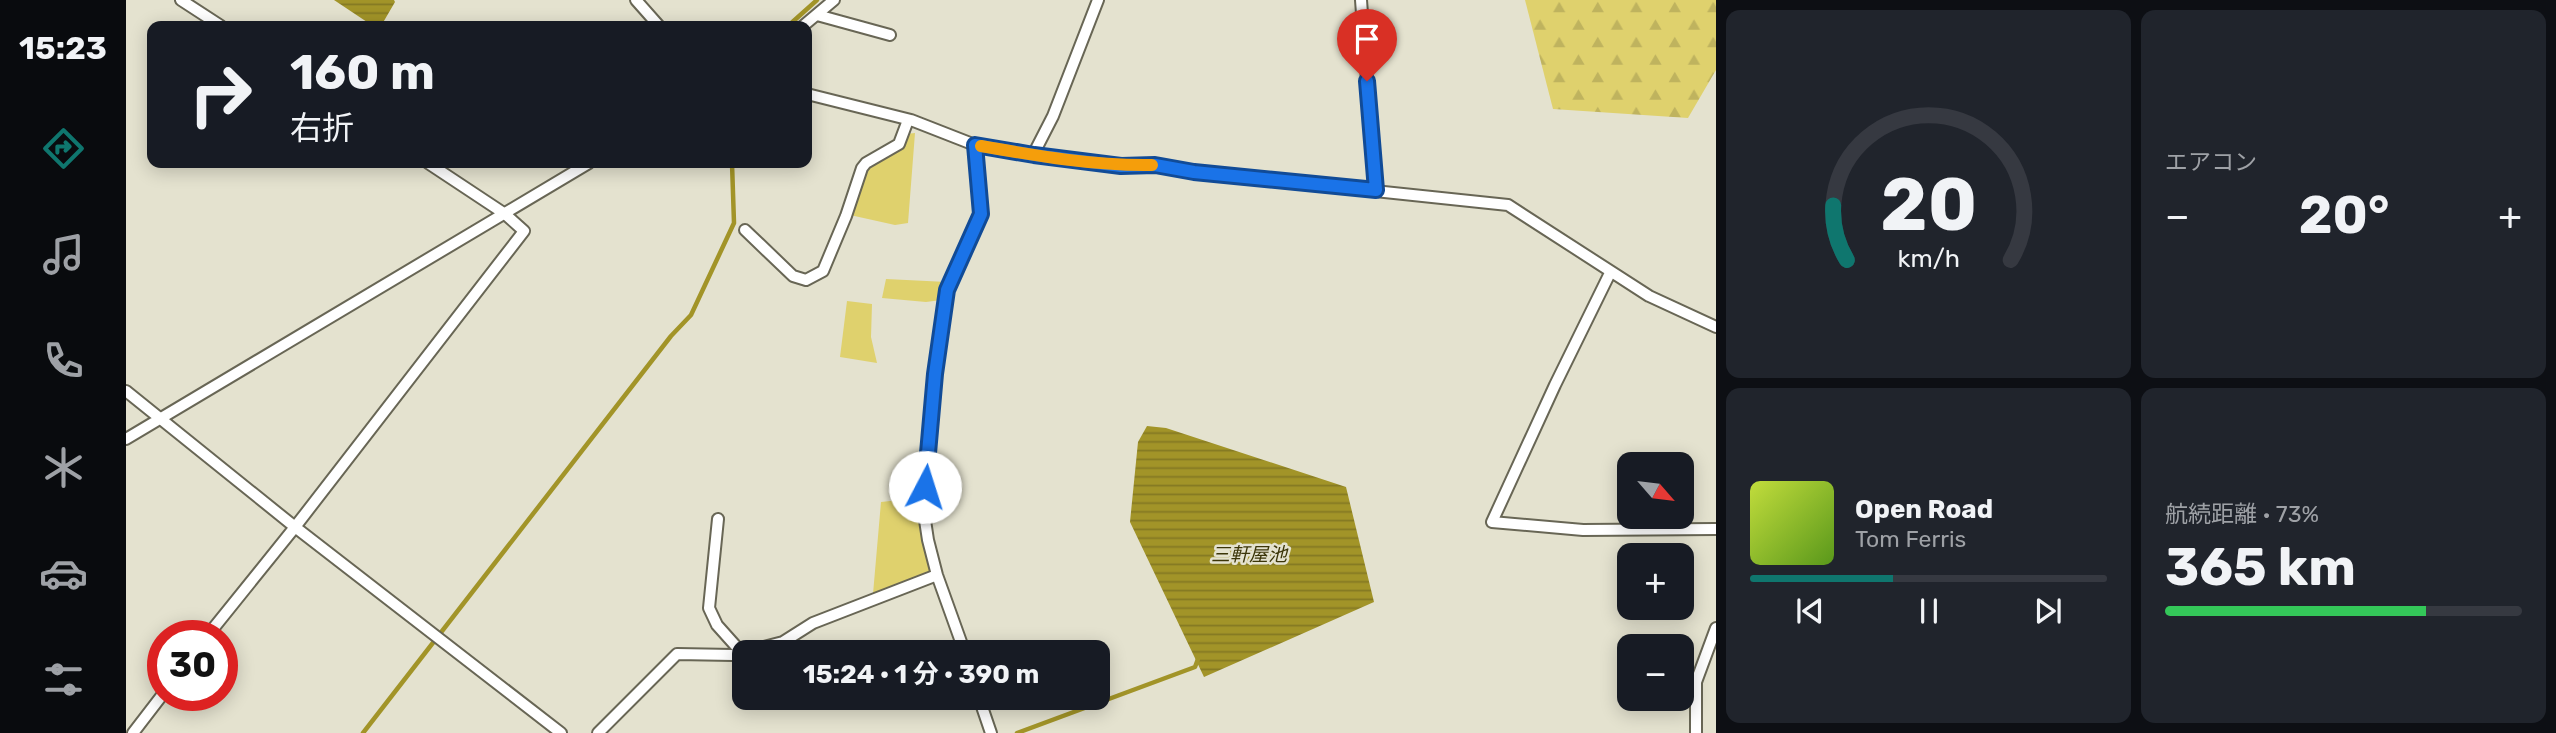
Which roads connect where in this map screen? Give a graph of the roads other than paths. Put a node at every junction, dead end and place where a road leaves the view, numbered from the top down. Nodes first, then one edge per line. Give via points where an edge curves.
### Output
1 (181, 0) edge
2 (636, 0) edge
3 (834, 0) edge
4 (1098, 0) edge
5 (1361, 0) edge
6 (817, 15) junction
7 (213, 21) edge
8 (655, 21) edge
9 (809, 21) edge
10 (890, 36) dead end
11 (812, 95) edge
12 (908, 120) junction
13 (975, 145) junction
14 (1034, 155) junction
15 (436, 168) edge
16 (581, 168) edge
17 (1376, 190) junction
18 (505, 214) junction
19 (745, 230) dead end
20 (1610, 273) junction
21 (1716, 327) edge
22 (126, 391) edge
23 (160, 419) junction
24 (126, 439) edge
25 (718, 519) dead end
26 (295, 527) junction
27 (1716, 529) edge
28 (937, 575) junction
29 (220, 620) edge
30 (1716, 628) edge
31 (786, 640) edge
32 (960, 640) edge
33 (732, 642) edge
34 (732, 655) edge
35 (983, 710) edge
36 (150, 711) edge
37 (133, 733) edge
38 (561, 733) edge
39 (598, 733) edge
40 (991, 733) edge
41 (1696, 733) edge

1 - 7 street
2 - 8 street
3 - 6 street
4 - 14 street
5 - 17 street
6 - 9 street
6 - 10 street
11 - 12 street
12 - 13 street
12 - 19 street via 899,144 862,168 822,271 806,280 793,276
13 - 14 street
13 - 28 street via 981,214 947,290 928,445 923,508
14 - 17 street
15 - 18 street
16 - 18 street
17 - 20 street via 1508,205
18 - 23 street
18 - 26 street via 524,231
20 - 21 street
20 - 27 street via 1492,522 1583,530
22 - 23 street
23 - 24 street
23 - 26 street
25 - 33 street via 709,608
26 - 29 street
26 - 38 street
28 - 31 street via 813,623
28 - 32 street
30 - 41 street via 1696,682
34 - 39 street via 677,654
35 - 40 street
36 - 37 street

